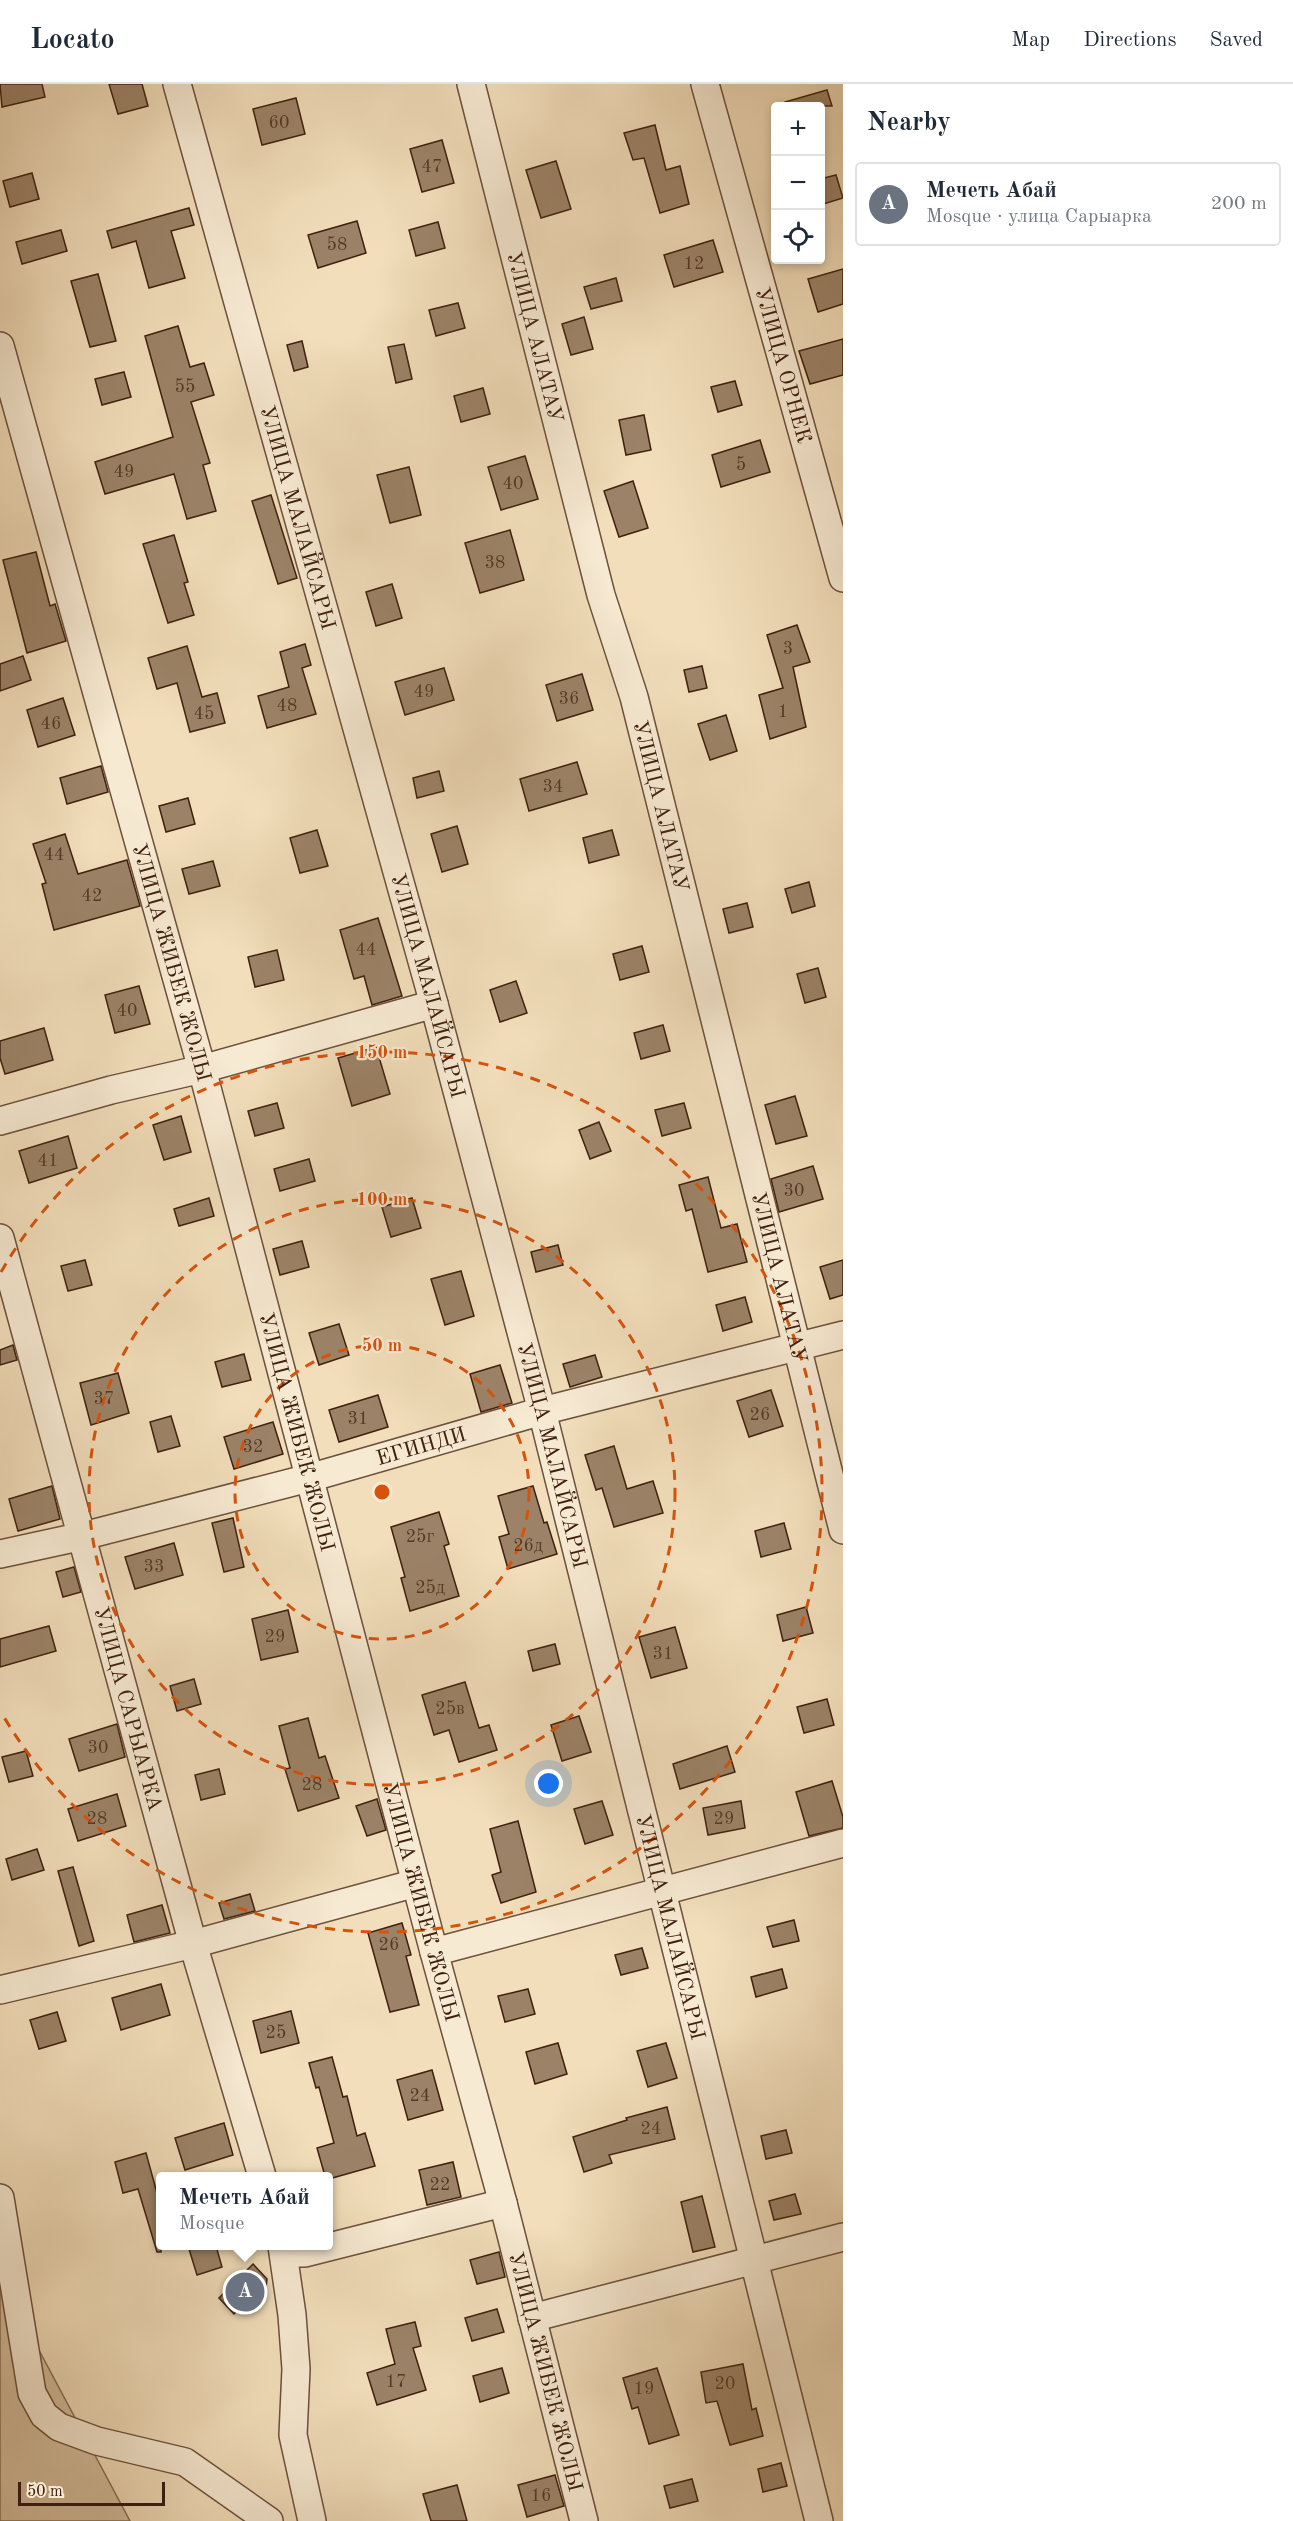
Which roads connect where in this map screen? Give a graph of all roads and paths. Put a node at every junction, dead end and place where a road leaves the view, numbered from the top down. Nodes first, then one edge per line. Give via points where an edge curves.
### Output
1 (177, 84) edge
2 (471, 84) edge
3 (705, 84) edge
4 (0, 345) edge
5 (843, 578) edge
6 (434, 1004) junction
7 (202, 1069) junction
8 (0, 1121) edge
9 (0, 1238) edge
10 (843, 1335) edge
11 (797, 1345) junction
12 (542, 1411) junction
13 (309, 1478) junction
14 (843, 1530) edge
15 (83, 1536) junction
16 (0, 1554) edge
17 (843, 1843) edge
18 (416, 1883) junction
19 (663, 1891) junction
20 (193, 1944) junction
21 (434, 1952) junction
22 (0, 1990) edge
23 (261, 2172) edge
24 (0, 2198) edge
25 (503, 2203) junction
26 (843, 2236) edge
27 (333, 2246) edge
28 (283, 2250) edge
29 (288, 2250) edge
30 (317, 2250) edge
31 (755, 2259) junction
32 (532, 2318) junction
33 (269, 2521) edge
34 (312, 2521) edge
35 (584, 2521) edge
36 (819, 2521) edge

1 - 6 street, УЛИЦА МАЛАЙСАРЫ
2 - 11 street, УЛИЦА АЛАТАУ via 600,595 637,708
3 - 5 street, УЛИЦА ОРНЕК
4 - 7 street, УЛИЦА ЖИБЕК ЖОЛЫ
6 - 7 street
6 - 12 street, УЛИЦА МАЛАЙСАРЫ
7 - 8 street
7 - 13 street, УЛИЦА ЖИБЕК ЖОЛЫ
9 - 15 street, УЛИЦА САРЫАРКА
10 - 11 street, ЕГИНДИ
11 - 12 street, ЕГИНДИ
11 - 14 street, УЛИЦА АЛАТАУ
12 - 13 street, ЕГИНДИ
12 - 19 street, УЛИЦА МАЛАЙСАРЫ
13 - 15 street, ЕГИНДИ
13 - 18 street, УЛИЦА ЖИБЕК ЖОЛЫ
15 - 16 street, ЕГИНДИ
15 - 20 street, УЛИЦА САРЫАРКА
17 - 19 street
18 - 20 street
18 - 21 street, УЛИЦА ЖИБЕК ЖОЛЫ
19 - 21 street
19 - 31 street, УЛИЦА МАЛАЙСАРЫ
20 - 22 street
20 - 23 street, УЛИЦА САРЫАРКА
21 - 25 street, УЛИЦА ЖИБЕК ЖОЛЫ
24 - 33 street via 32,2393 44,2415 59,2427 97,2441 185,2462
25 - 27 street
25 - 32 street, УЛИЦА ЖИБЕК ЖОЛЫ
26 - 31 street
28 - 34 street via 296,2369 293,2435
29 - 30 street
31 - 32 street
31 - 36 street, УЛИЦА МАЛАЙСАРЫ
32 - 35 street, УЛИЦА ЖИБЕК ЖОЛЫ

